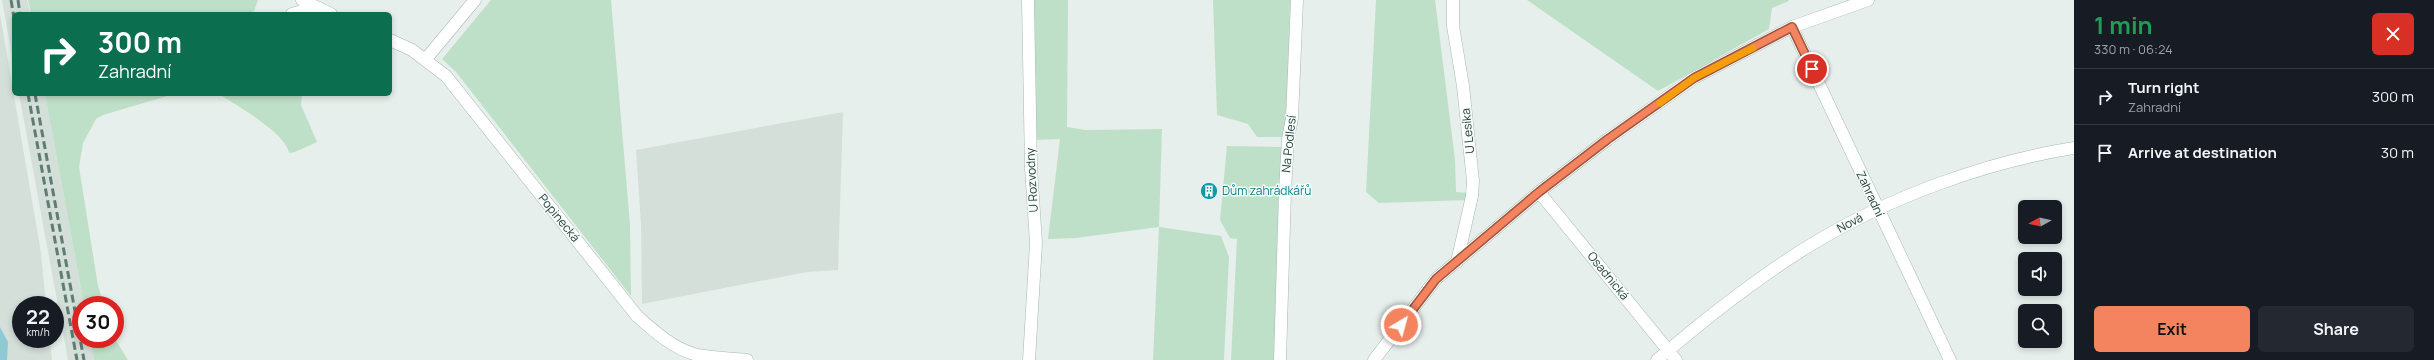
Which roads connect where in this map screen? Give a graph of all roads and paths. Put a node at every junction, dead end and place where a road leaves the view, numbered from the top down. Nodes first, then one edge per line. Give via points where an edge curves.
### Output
1 (302, 0) edge
2 (475, 0) edge
3 (1028, 0) edge
4 (1297, 0) edge
5 (1453, 0) edge
6 (1868, 0) edge
7 (316, 7) junction
8 (299, 12) edge
9 (327, 12) edge
10 (1792, 27) junction
11 (392, 41) edge
12 (425, 60) junction
13 (2074, 148) edge
14 (1539, 192) junction
15 (1877, 209) junction
16 (1456, 262) junction
17 (1668, 350) junction
18 (747, 360) edge
19 (1029, 360) edge
20 (1280, 360) edge
21 (1374, 360) edge
22 (1657, 360) edge
23 (1676, 360) edge
24 (1950, 360) edge

1 - 7 street
2 - 12 street
3 - 19 street, U Rozvodny via 1031,168 1036,244
4 - 20 street, Na Podlesí via 1292,118 1285,191
5 - 16 street, U Lesíka via 1453,26 1463,86 1473,181 1472,196
6 - 10 street
7 - 8 street
7 - 9 street
10 - 14 street via 1694,78
10 - 15 street, Zahradní
11 - 12 street, Popinecká via 412,50
12 - 18 street, Popinecká via 446,76 637,316 664,340 694,354
13 - 15 street, Nová via 1976,171
14 - 16 street
14 - 17 street, Osadnická
15 - 17 street, Nová via 1814,243 1762,278
15 - 24 street, Zahradní
16 - 21 street via 1436,279
17 - 22 street, Nová
17 - 23 street, Osadnická

